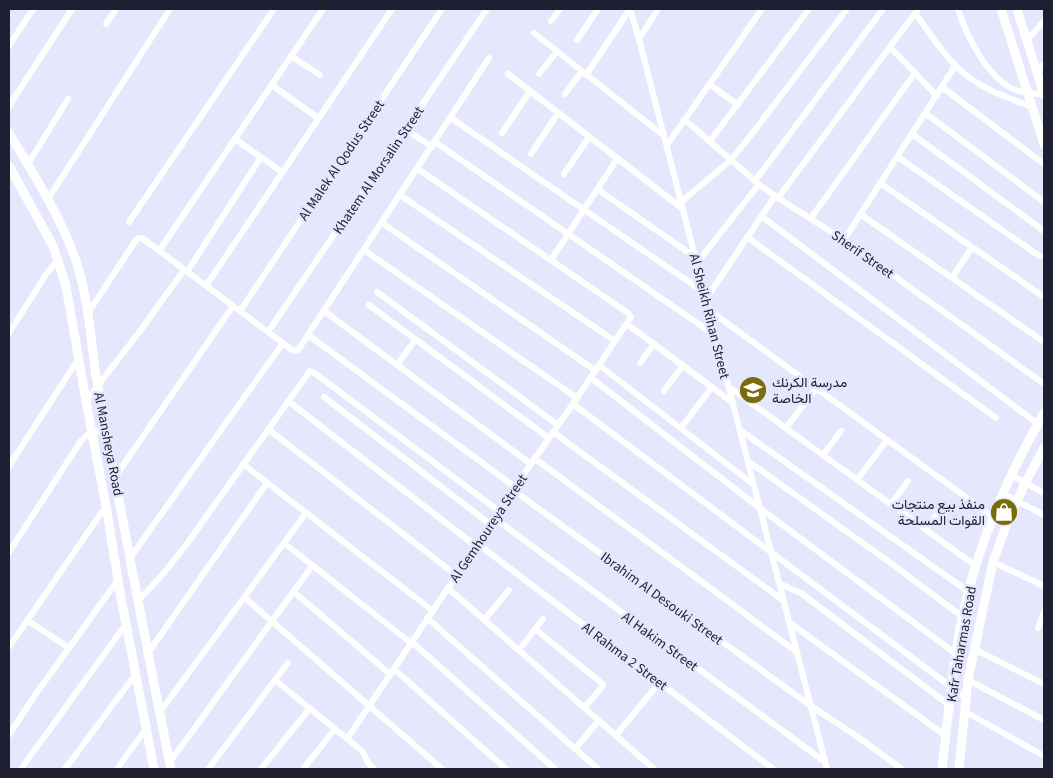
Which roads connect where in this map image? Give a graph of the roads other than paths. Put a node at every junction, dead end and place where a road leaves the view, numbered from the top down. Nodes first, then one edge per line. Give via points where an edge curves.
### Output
1 (33, 9) edge
2 (72, 9) edge
3 (116, 9) edge
4 (170, 9) edge
5 (274, 9) edge
6 (324, 9) edge
7 (392, 9) edge
8 (442, 9) edge
9 (487, 9) edge
10 (560, 9) edge
11 (598, 9) edge
12 (630, 9) edge
13 (658, 9) edge
14 (809, 9) edge
15 (846, 9) edge
16 (883, 9) edge
17 (958, 9) edge
18 (1001, 9) edge
19 (759, 10) edge
20 (1019, 10) edge
21 (917, 11) edge
22 (1044, 21) edge
23 (551, 22) dead end
24 (106, 24) dead end
25 (534, 33) dead end
26 (639, 39) junction
27 (577, 40) dead end
28 (1027, 40) junction
29 (9, 46) edge
30 (890, 47) junction
31 (557, 51) junction
32 (292, 56) junction
33 (490, 58) dead end
34 (1044, 64) edge
35 (956, 66) junction
36 (1037, 72) junction
37 (584, 73) junction
38 (508, 74) dead end
39 (539, 74) dead end
40 (914, 74) junction
41 (320, 75) dead end
42 (709, 84) junction
43 (272, 85) junction
44 (942, 87) junction
45 (530, 91) junction
46 (1028, 93) junction
47 (566, 94) dead end
48 (1044, 94) edge
49 (937, 96) junction
50 (68, 100) dead end
51 (738, 105) junction
52 (9, 106) edge
53 (1032, 107) junction
54 (558, 113) junction
55 (926, 113) junction
56 (318, 118) junction
57 (450, 118) junction
58 (684, 120) junction
59 (405, 129) junction
60 (9, 133) edge
61 (502, 133) dead end
62 (912, 134) junction
63 (664, 136) junction
64 (589, 137) junction
65 (235, 140) junction
66 (710, 141) junction
67 (433, 144) junction
68 (1044, 144) edge
69 (666, 145) junction
70 (531, 154) dead end
71 (261, 157) junction
72 (898, 157) junction
73 (617, 158) junction
74 (731, 160) junction
75 (28, 164) junction
76 (1044, 164) edge
77 (9, 166) edge
78 (418, 169) junction
79 (282, 172) junction
80 (564, 174) dead end
81 (757, 182) junction
82 (880, 183) junction
83 (597, 189) junction
84 (400, 195) junction
85 (776, 197) junction
86 (48, 199) junction
87 (1044, 202) edge
88 (682, 206) junction
89 (584, 210) junction
90 (860, 214) junction
91 (761, 216) junction
92 (810, 218) junction
93 (129, 222) dead end
94 (382, 223) junction
95 (1044, 231) edge
96 (568, 234) junction
97 (748, 237) junction
98 (844, 240) junction
99 (972, 247) junction
100 (364, 250) junction
101 (159, 251) junction
102 (73, 254) junction
103 (1044, 256) edge
104 (58, 260) junction
105 (551, 260) junction
106 (696, 260) junction
107 (186, 271) junction
108 (952, 278) junction
109 (206, 286) junction
110 (377, 292) dead end
111 (706, 296) junction
112 (1044, 298) edge
113 (369, 305) dead end
114 (233, 306) junction
115 (709, 310) junction
116 (240, 311) junction
117 (324, 311) junction
118 (88, 313) junction
119 (629, 321) junction
120 (268, 332) junction
121 (9, 333) edge
122 (308, 335) junction
123 (716, 336) junction
124 (416, 340) junction
125 (615, 341) junction
126 (1044, 342) edge
127 (283, 343) junction
128 (654, 344) junction
129 (78, 358) junction
130 (640, 363) dead end
131 (397, 365) junction
132 (683, 365) junction
133 (598, 368) junction
134 (590, 378) junction
135 (1044, 384) edge
136 (97, 387) junction
137 (712, 387) junction
138 (729, 387) junction
139 (816, 388) junction
140 (664, 391) dead end
141 (324, 397) dead end
142 (86, 401) junction
143 (288, 401) junction
144 (575, 401) junction
145 (733, 403) junction
146 (1044, 413) edge
147 (996, 418) dead end
148 (1038, 424) junction
149 (558, 425) junction
150 (105, 428) junction
151 (681, 428) junction
152 (786, 428) junction
153 (268, 429) junction
154 (740, 430) junction
155 (840, 431) dead end
156 (93, 433) junction
157 (551, 435) junction
158 (886, 440) junction
159 (1044, 448) edge
160 (823, 455) junction
161 (532, 461) junction
162 (748, 461) junction
163 (243, 464) junction
164 (9, 466) edge
165 (1011, 475) junction
166 (115, 477) junction
167 (857, 480) junction
168 (908, 481) dead end
169 (1025, 482) junction
170 (267, 483) junction
171 (754, 485) junction
172 (514, 488) junction
173 (1044, 493) edge
174 (1002, 494) junction
175 (1017, 501) junction
176 (890, 504) junction
177 (106, 506) junction
178 (942, 507) dead end
179 (760, 509) junction
180 (499, 511) junction
181 (306, 513) junction
182 (1044, 515) edge
183 (993, 518) junction
184 (492, 521) junction
185 (926, 530) junction
186 (284, 543) junction
187 (477, 545) junction
188 (9, 552) edge
189 (772, 552) junction
190 (130, 558) junction
191 (993, 562) junction
192 (312, 566) junction
193 (976, 566) junction
194 (456, 575) junction
195 (118, 580) junction
196 (780, 584) junction
197 (1044, 586) edge
198 (448, 588) junction
199 (509, 590) dead end
200 (294, 592) junction
201 (969, 592) junction
202 (244, 597) junction
203 (138, 600) junction
204 (784, 601) junction
205 (433, 611) junction
206 (1044, 612) edge
207 (963, 617) junction
208 (428, 618) junction
209 (543, 619) dead end
210 (27, 620) junction
211 (484, 620) junction
212 (272, 621) junction
213 (790, 623) junction
214 (126, 624) junction
215 (1038, 628) dead end
216 (535, 629) junction
217 (411, 642) junction
218 (9, 647) edge
219 (69, 648) junction
220 (974, 649) junction
221 (518, 650) junction
222 (797, 652) junction
223 (148, 653) junction
224 (956, 654) junction
225 (288, 663) dead end
226 (392, 671) junction
227 (135, 675) junction
228 (275, 680) junction
229 (968, 680) junction
230 (659, 683) junction
231 (1044, 684) edge
232 (951, 687) junction
233 (966, 698) junction
234 (369, 705) junction
235 (949, 705) junction
236 (811, 706) junction
237 (310, 708) junction
238 (584, 708) junction
239 (964, 711) junction
240 (160, 712) junction
241 (599, 720) junction
242 (1044, 720) edge
243 (146, 729) junction
244 (335, 730) junction
245 (9, 735) edge
246 (616, 735) junction
247 (946, 736) junction
248 (347, 739) junction
249 (575, 749) junction
250 (1044, 756) edge
251 (171, 765) edge
252 (827, 766) edge
253 (21, 769) edge
254 (65, 769) edge
255 (117, 769) edge
256 (154, 769) edge
257 (208, 769) edge
258 (261, 769) edge
259 (303, 769) edge
260 (374, 769) edge
261 (442, 769) edge
262 (506, 769) edge
263 (555, 769) edge
264 (598, 769) edge
265 (654, 769) edge
266 (773, 769) edge
267 (902, 769) edge
268 (942, 769) edge
269 (959, 769) edge

1 - 29 street
2 - 52 street
3 - 24 street
4 - 86 street
5 - 93 street
6 - 32 street
7 - 56 street
8 - 116 street, Al Malek Al Qodus Street
9 - 59 street, Khatem Al Morsalin Street
10 - 23 street
11 - 27 street
12 - 26 street, Al Sheikh Rihan Street
12 - 37 street
13 - 26 street
14 - 51 street
15 - 74 street
16 - 81 street
17 - 46 street via 966,31 988,67 1012,88
18 - 46 street
19 - 42 street
20 - 28 street
21 - 30 street
21 - 35 street via 942,51
22 - 28 street
25 - 31 street
26 - 63 street, Al Sheikh Rihan Street
28 - 36 street
30 - 40 street
30 - 85 street
31 - 37 street
31 - 39 street
32 - 41 street
32 - 43 street
33 - 57 street
34 - 36 street
35 - 44 street
35 - 53 street via 980,85
36 - 48 street
37 - 47 street
37 - 63 street
38 - 45 street
40 - 49 street
40 - 92 street
42 - 51 street
42 - 58 street
43 - 56 street
43 - 65 street
44 - 49 street
44 - 76 street
45 - 54 street
45 - 61 street
46 - 48 street
46 - 53 street
49 - 55 street
50 - 75 street
51 - 66 street
53 - 68 street
54 - 64 street
54 - 70 street
55 - 62 street
55 - 87 street
56 - 79 street
57 - 67 street
57 - 89 street
58 - 66 street, Sherif Street
58 - 69 street
59 - 67 street
59 - 120 street, Khatem Al Morsalin Street
60 - 75 street, Al Mansheya Road
62 - 72 street
62 - 95 street
63 - 69 street, Al Sheikh Rihan Street
64 - 73 street
64 - 80 street
65 - 71 street
65 - 101 street
66 - 74 street, Sherif Street
67 - 78 street
67 - 96 street
69 - 88 street, Al Sheikh Rihan Street
71 - 79 street
71 - 107 street
72 - 82 street
72 - 103 street via 1035,254
73 - 83 street
73 - 88 street
74 - 81 street, Sherif Street
74 - 88 street
75 - 86 street, Al Mansheya Road
77 - 104 street, Al Mansheya Road
78 - 84 street
78 - 105 street
79 - 109 street
81 - 85 street, Sherif Street
81 - 106 street
82 - 90 street
82 - 99 street
83 - 89 street
83 - 106 street
84 - 94 street
84 - 125 street
85 - 91 street
85 - 92 street, Sherif Street
86 - 102 street, Al Mansheya Road
88 - 106 street, Al Sheikh Rihan Street
89 - 96 street
89 - 111 street
90 - 98 street
90 - 108 street
91 - 97 street
91 - 148 street
92 - 98 street, Sherif Street
94 - 100 street
94 - 133 street
96 - 105 street
96 - 123 street
97 - 111 street
97 - 147 street
98 - 135 street, Sherif Street
99 - 108 street
99 - 112 street
100 - 117 street
100 - 144 street
101 - 107 street
101 - 118 street via 142,238 136,240
102 - 104 street
102 - 118 street, Al Mansheya Road
104 - 121 street
104 - 129 street, Al Mansheya Road via 66,286
105 - 119 street via 630,314
106 - 111 street, Al Sheikh Rihan Street
107 - 109 street
107 - 136 street
108 - 126 street
109 - 114 street
110 - 149 street
111 - 115 street, Al Sheikh Rihan Street
113 - 124 street
114 - 116 street
114 - 166 street
115 - 123 street, Al Sheikh Rihan Street
115 - 139 street
116 - 120 street
117 - 122 street
117 - 131 street
118 - 136 street, Al Mansheya Road
119 - 125 street, Al Gemhoureya Street
119 - 128 street
120 - 127 street
122 - 127 street via 298,350 294,351
122 - 172 street, Ibrahim Al Desouki Street
123 - 138 street, Al Sheikh Rihan Street
124 - 131 street
124 - 157 street
125 - 133 street, Al Gemhoureya Street
127 - 190 street
128 - 130 street
128 - 132 street
129 - 142 street, Al Mansheya Road
129 - 164 street
131 - 161 street
132 - 137 street
132 - 140 street
133 - 134 street, Al Gemhoureya Street
133 - 151 street
134 - 144 street, Al Gemhoureya Street
134 - 179 street
136 - 142 street
136 - 150 street, Al Mansheya Road
137 - 145 street
137 - 151 street
138 - 145 street, Al Sheikh Rihan Street
138 - 152 street
139 - 152 street
139 - 158 street
141 - 184 street, Al Hakim Street
142 - 156 street, Al Mansheya Road
143 - 153 street
143 - 180 street via 308,372 313,372
143 - 187 street, Al Rahma 2 Street
144 - 149 street, Al Gemhoureya Street
144 - 189 street
145 - 154 street, Al Sheikh Rihan Street
146 - 148 street, Kafr Taharmas Road
148 - 165 street, Kafr Taharmas Road
149 - 157 street, Al Gemhoureya Street
150 - 156 street
150 - 166 street, Al Mansheya Road
151 - 171 street
152 - 160 street
153 - 163 street
153 - 194 street
154 - 162 street, Al Sheikh Rihan Street
154 - 201 street
155 - 160 street
156 - 177 street, Al Mansheya Road
156 - 188 street via 81,441
157 - 161 street, Al Gemhoureya Street
157 - 204 street
158 - 167 street
158 - 183 street
159 - 169 street, Kafr Taharmas Road
160 - 167 street
161 - 172 street, Al Gemhoureya Street
161 - 222 street
162 - 171 street, Al Sheikh Rihan Street
162 - 207 street
163 - 170 street
163 - 203 street via 175,560
165 - 169 street
165 - 174 street, Kafr Taharmas Road
166 - 190 street, Al Mansheya Road
167 - 176 street
168 - 176 street
169 - 173 street
169 - 175 street, Kafr Taharmas Road
170 - 181 street
170 - 223 street
171 - 179 street, Al Sheikh Rihan Street
172 - 180 street, Al Gemhoureya Street
172 - 236 street, Ibrahim Al Desouki Street
174 - 175 street
174 - 183 street, Kafr Taharmas Road
175 - 182 street
175 - 191 street, Kafr Taharmas Road
176 - 185 street
177 - 195 street, Al Mansheya Road
177 - 210 street
178 - 185 street
179 - 189 street, Al Sheikh Rihan Street
179 - 224 street
180 - 184 street, Al Gemhoureya Street
181 - 186 street
181 - 205 street
183 - 193 street, Kafr Taharmas Road
184 - 187 street, Al Gemhoureya Street
184 - 252 street, Al Hakim Street
185 - 193 street
186 - 192 street
186 - 202 street
187 - 194 street, Al Gemhoureya Street
187 - 230 street, Al Rahma 2 Street
189 - 196 street, Al Sheikh Rihan Street
189 - 232 street
190 - 203 street, Al Mansheya Road
191 - 197 street
191 - 220 street, Kafr Taharmas Road
192 - 200 street
192 - 217 street
193 - 201 street, Kafr Taharmas Road
194 - 198 street, Al Gemhoureya Street
195 - 214 street, Al Mansheya Road
195 - 219 street
196 - 204 street, Al Sheikh Rihan Street
196 - 235 street via 801,593
198 - 205 street, Al Gemhoureya Street
198 - 211 street
199 - 211 street
200 - 212 street
200 - 226 street
201 - 207 street, Kafr Taharmas Road
202 - 212 street
202 - 240 street
203 - 223 street, Al Mansheya Road
204 - 213 street, Al Sheikh Rihan Street
205 - 208 street, Al Gemhoureya Street
206 - 215 street
207 - 224 street, Kafr Taharmas Road
208 - 217 street, Al Gemhoureya Street
208 - 249 street
209 - 216 street
210 - 218 street
210 - 219 street
211 - 221 street
212 - 234 street
212 - 251 street
213 - 222 street, Al Sheikh Rihan Street
213 - 247 street
214 - 227 street, Al Mansheya Road
214 - 253 street
216 - 221 street
216 - 238 street via 603,684
217 - 226 street, Al Gemhoureya Street
217 - 263 street
219 - 245 street
220 - 229 street, Kafr Taharmas Road
220 - 231 street
221 - 238 street
222 - 236 street, Al Sheikh Rihan Street
223 - 240 street, Al Mansheya Road
224 - 232 street, Kafr Taharmas Road
225 - 228 street
226 - 234 street, Al Gemhoureya Street
226 - 262 street
227 - 243 street, Al Mansheya Road
227 - 254 street
228 - 237 street
228 - 257 street
229 - 233 street, Kafr Taharmas Road
229 - 242 street
230 - 246 street
230 - 266 street, Al Rahma 2 Street
232 - 233 street
232 - 235 street, Kafr Taharmas Road
233 - 239 street, Kafr Taharmas Road
234 - 248 street, Al Gemhoureya Street
234 - 261 street
235 - 247 street, Kafr Taharmas Road
236 - 252 street, Al Sheikh Rihan Street
236 - 267 street, Ibrahim Al Desouki Street
237 - 244 street
237 - 258 street
238 - 241 street
239 - 250 street
239 - 269 street, Kafr Taharmas Road
240 - 251 street, Al Mansheya Road
241 - 246 street
241 - 249 street
243 - 255 street
243 - 256 street, Al Mansheya Road
244 - 248 street
244 - 259 street
246 - 265 street
247 - 268 street, Kafr Taharmas Road
248 - 260 street via 362,751
249 - 264 street

